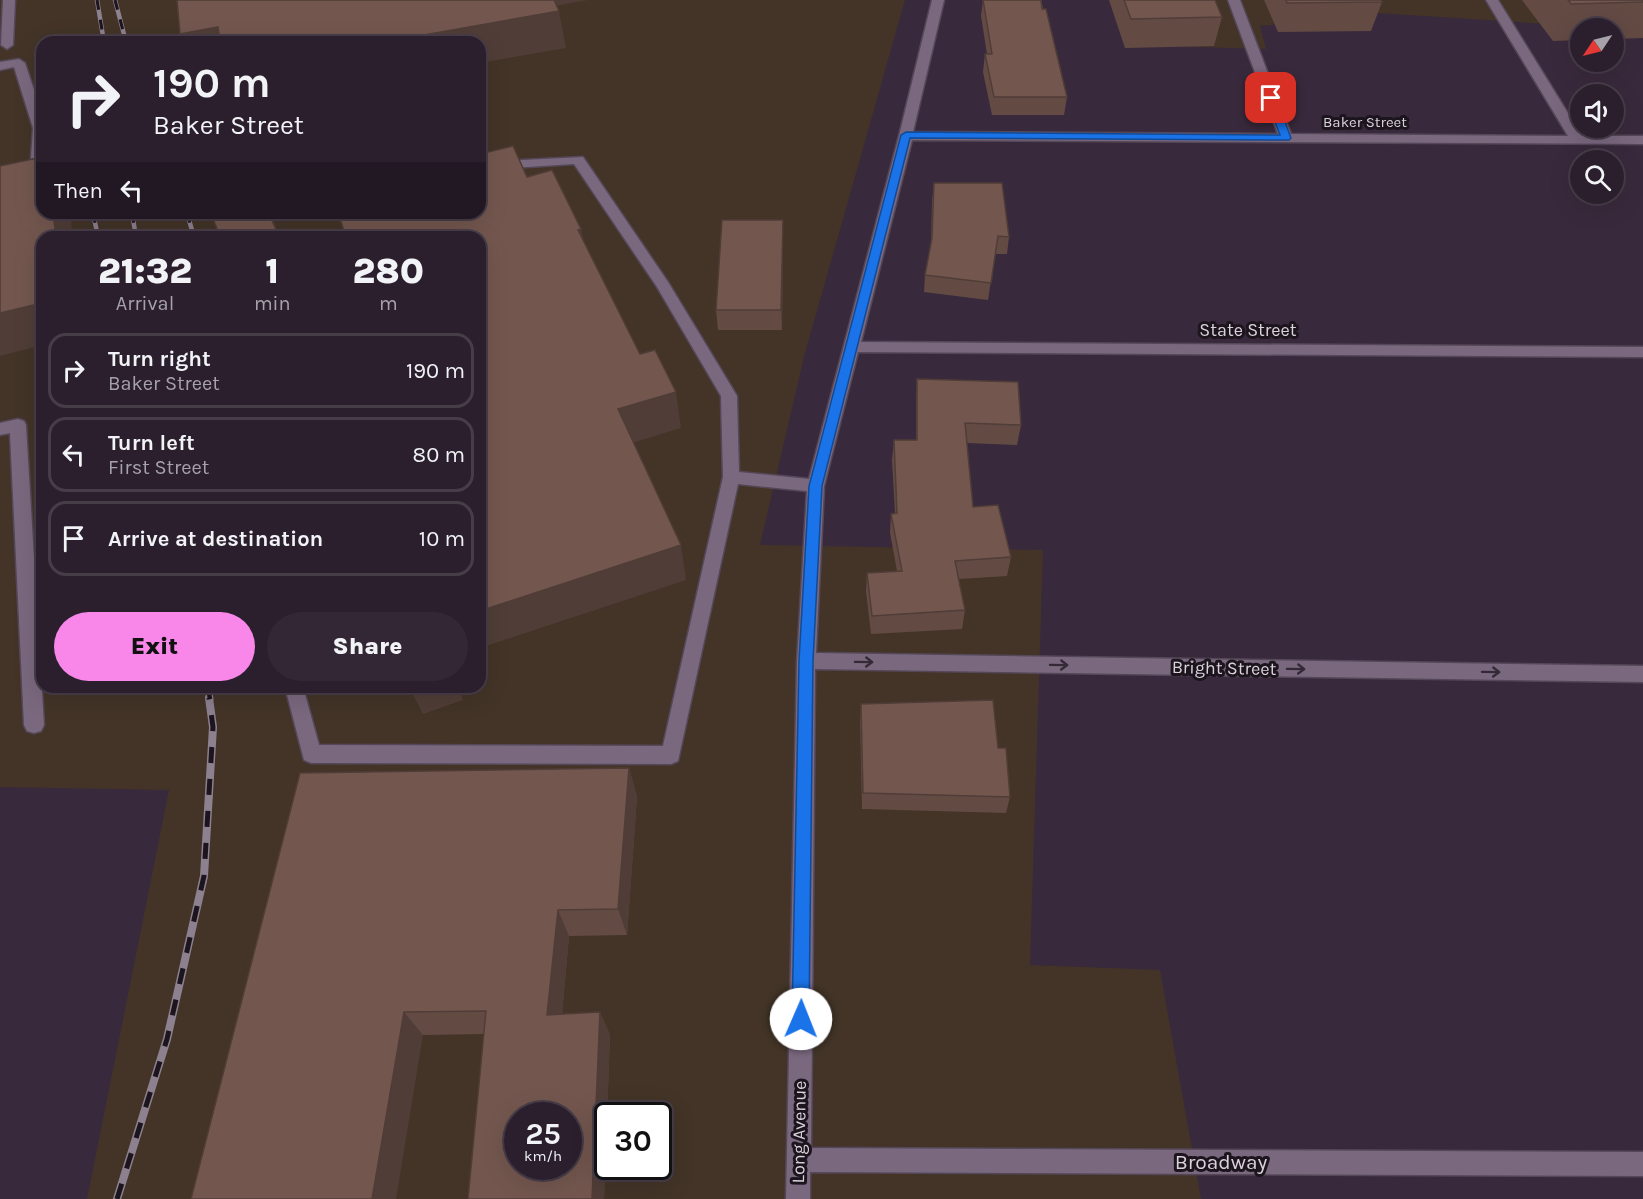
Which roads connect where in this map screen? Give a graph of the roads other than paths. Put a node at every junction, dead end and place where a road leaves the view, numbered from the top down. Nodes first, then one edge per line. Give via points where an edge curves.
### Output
1 (9, 0) edge
2 (938, 0) edge
3 (1234, 0) edge
4 (1492, 0) edge
5 (7, 45) dead end
6 (0, 66) edge
7 (36, 116) edge
8 (906, 135) junction
9 (1286, 138) junction
10 (1577, 139) junction
11 (1643, 140) edge
12 (486, 166) edge
13 (36, 189) edge
14 (0, 198) edge
15 (852, 346) junction
16 (1643, 352) edge
17 (0, 429) edge
18 (731, 477) junction
19 (816, 486) junction
20 (806, 661) junction
21 (1643, 674) edge
22 (296, 693) edge
23 (34, 725) dead end
24 (799, 1160) junction
25 (1643, 1164) edge
26 (798, 1199) edge

1 - 5 street
2 - 8 street, Long Avenue
3 - 9 street
4 - 10 street
6 - 7 street via 19,63
8 - 9 street, Baker Street
8 - 15 street, Long Avenue
9 - 10 street, Baker Street
10 - 11 street, Baker Street
12 - 18 street via 578,160 663,285 729,396
13 - 14 street
15 - 16 street, State Street
15 - 19 street, Long Avenue
17 - 23 street via 18,424
18 - 19 street
18 - 22 street via 670,754 311,754
19 - 20 street, Long Avenue
20 -> 21 street, Bright Street
20 - 24 street, Long Avenue
24 - 25 street, Broadway
24 - 26 street, Long Avenue

